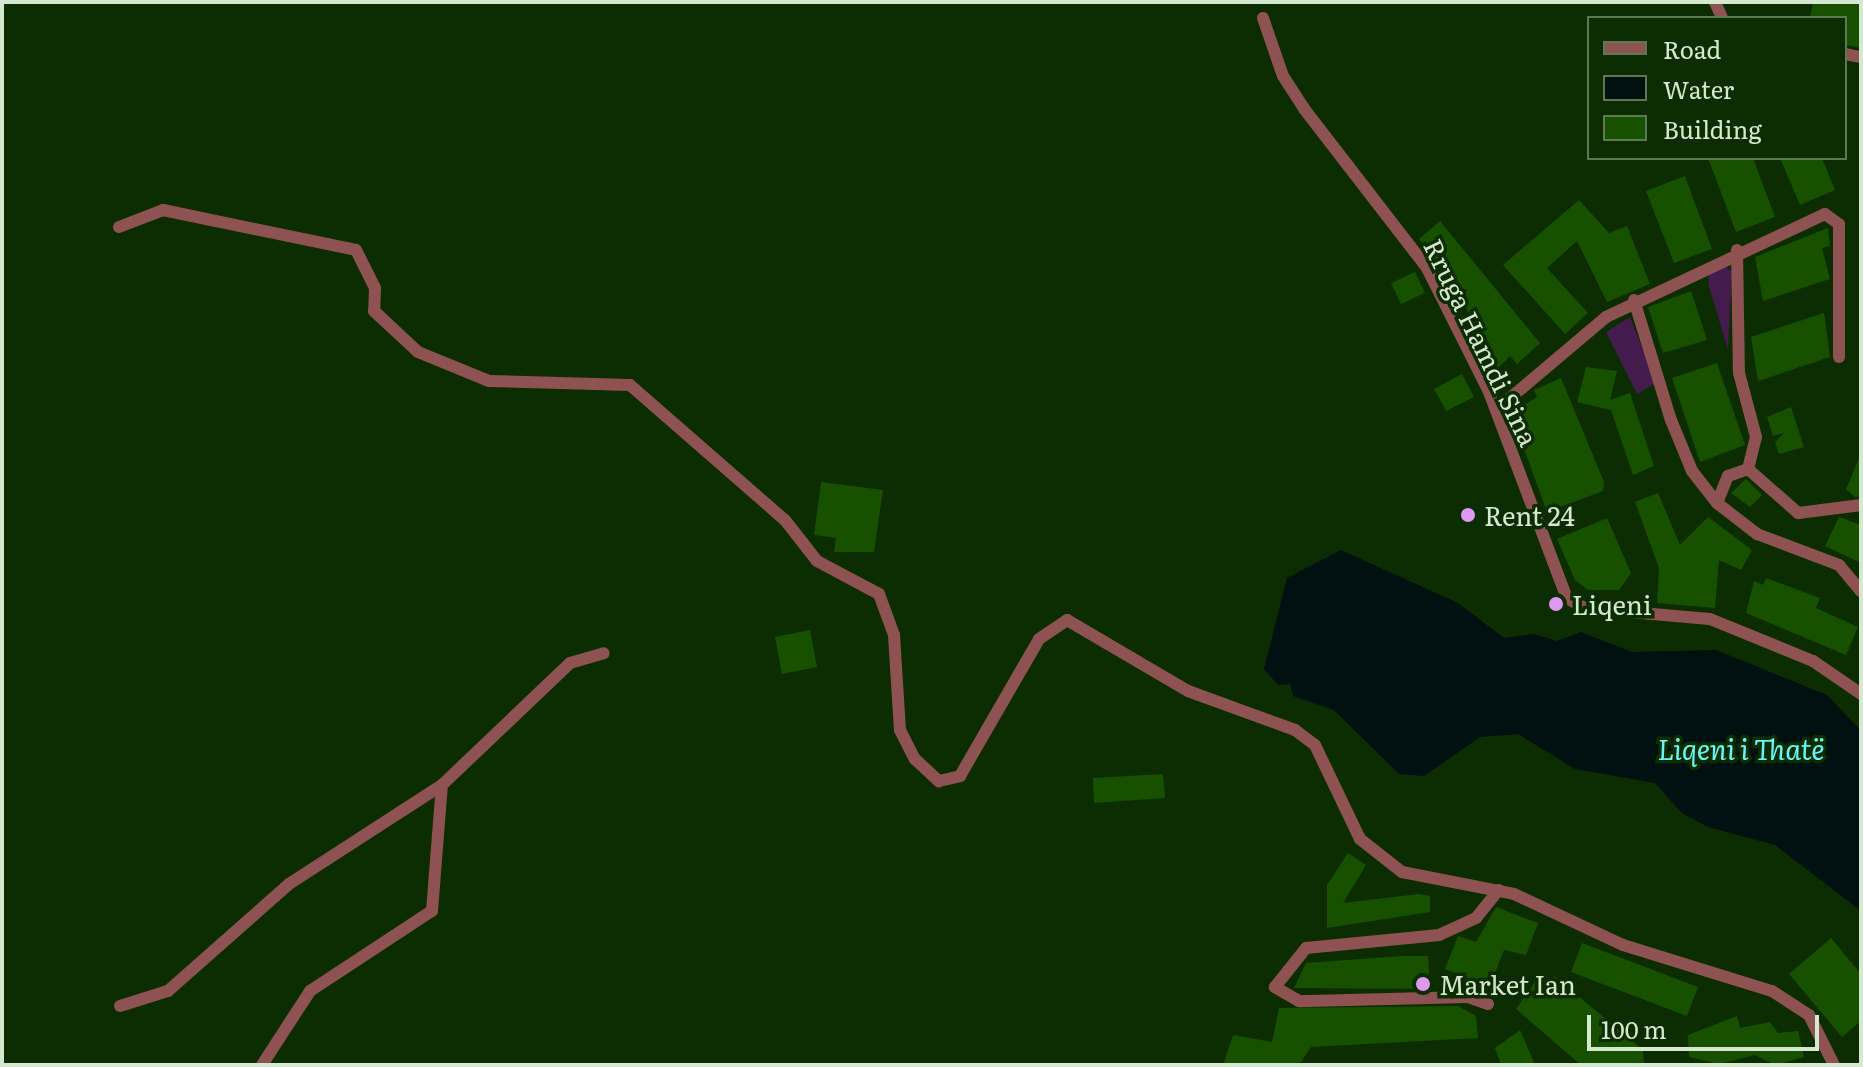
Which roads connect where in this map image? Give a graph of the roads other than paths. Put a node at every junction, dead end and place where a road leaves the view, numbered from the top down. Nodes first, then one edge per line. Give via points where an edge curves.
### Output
1 (1263, 18) dead end
2 (119, 227) dead end
3 (1737, 250) junction
4 (1634, 300) junction
5 (1839, 357) dead end
6 (1496, 410) junction
7 (1748, 469) junction
8 (1717, 503) junction
9 (1861, 505) edge
10 (1861, 591) edge
11 (604, 653) dead end
12 (1861, 694) edge
13 (442, 785) junction
14 (1499, 890) junction
15 (1488, 1004) dead end
16 (120, 1006) dead end
17 (262, 1065) edge
18 (1834, 1065) edge

1 - 6 street, Rruga Hamdi Sina via 1283,76 1305,110 1427,268
2 - 14 street via 163,210 356,250 375,288 374,311 418,352 489,381 630,385 785,520 817,561 879,594 894,635 900,730 915,759 939,781 960,776 1039,639 1067,620 1188,691 1295,730 1315,745 1360,839 1386,863 1423,880
3 - 4 street
3 - 5 street via 1817,216 1836,217
3 - 7 street via 1739,373 1756,437
4 - 6 street via 1593,326
4 - 8 street via 1671,420 1692,471
6 - 12 street, Rruga Hamdi Sina via 1561,587 1576,606 1710,619 1813,661
7 - 8 street via 1728,476
7 - 9 street via 1798,513
8 - 10 street via 1757,534 1839,565
11 - 13 street via 570,663 547,682 522,716
13 - 16 street via 289,884 168,991
13 - 17 street via 432,911 310,991
14 - 15 street via 1476,918 1439,935 1306,948 1275,987 1299,1001 1468,997
14 - 18 street via 1634,950 1788,999 1822,1030

